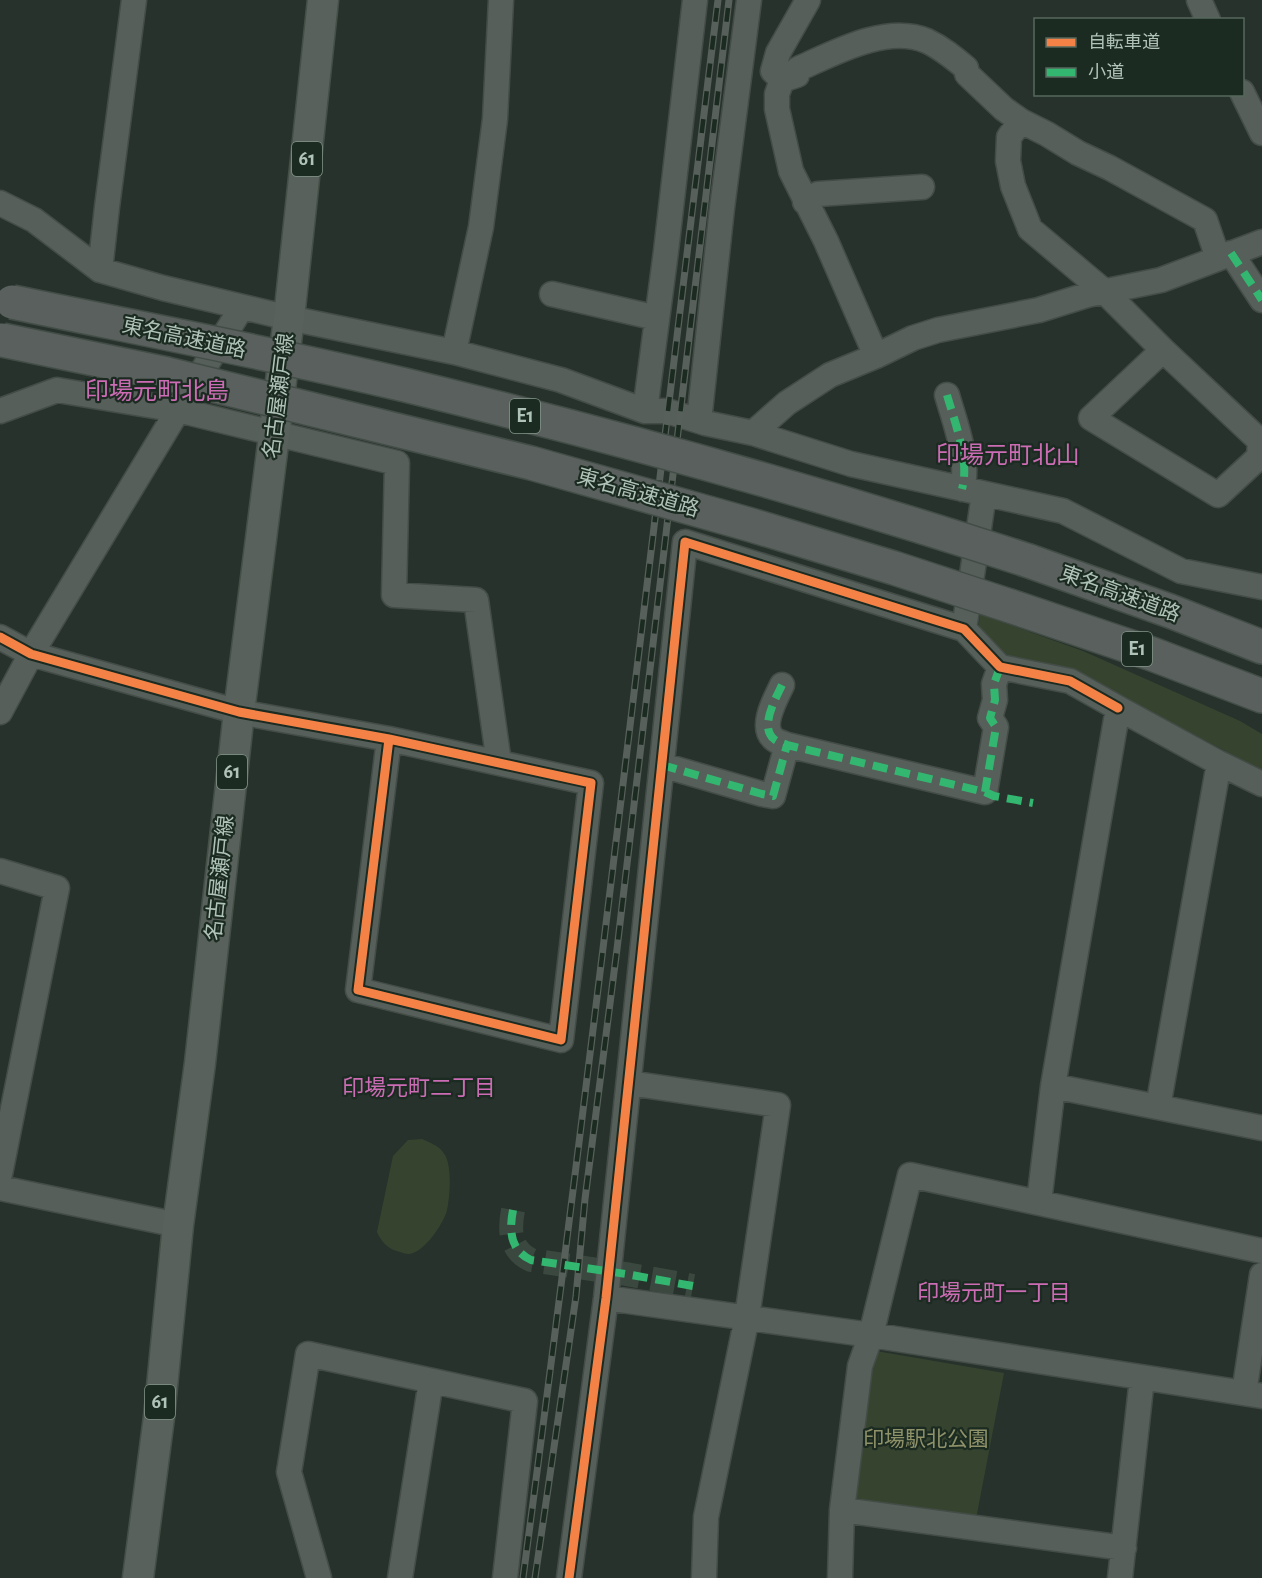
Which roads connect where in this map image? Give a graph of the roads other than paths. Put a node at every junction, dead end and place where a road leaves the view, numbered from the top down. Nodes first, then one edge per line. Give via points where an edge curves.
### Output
1 (134, 0) edge
2 (323, 0) edge
3 (501, 0) edge
4 (695, 0) edge
5 (749, 0) edge
6 (808, 0) edge
7 (1199, 0) edge
8 (1207, 18) edge
9 (782, 80) junction
10 (1244, 96) edge
11 (1022, 122) junction
12 (1262, 133) edge
13 (922, 187) dead end
14 (805, 202) junction
15 (0, 203) edge
16 (1262, 242) edge
17 (1225, 256) junction
18 (100, 270) junction
19 (1105, 292) junction
20 (552, 294) dead end
21 (1262, 300) edge
22 (6, 301) edge
23 (242, 307) junction
24 (289, 318) junction
25 (657, 318) junction
26 (1, 340) edge
27 (1163, 350) junction
28 (454, 352) junction
29 (876, 356) junction
30 (947, 395) dead end
31 (178, 410) junction
32 (0, 411) edge
33 (645, 411) junction
34 (699, 421) junction
35 (274, 432) junction
36 (753, 433) junction
37 (973, 492) junction
38 (1262, 587) edge
39 (964, 629) junction
40 (0, 637) edge
41 (1262, 647) edge
42 (31, 654) junction
43 (1000, 667) junction
44 (782, 685) dead end
45 (1262, 696) edge
46 (1118, 708) junction
47 (0, 712) edge
48 (239, 712) junction
49 (389, 739) junction
50 (788, 745) junction
51 (500, 763) junction
52 (1219, 763) junction
53 (662, 765) junction
54 (1262, 784) edge
55 (0, 872) edge
56 (629, 1083) junction
57 (1053, 1086) junction
58 (1158, 1107) junction
59 (1262, 1128) edge
60 (0, 1174) edge
61 (0, 1188) edge
62 (1040, 1202) junction
63 (178, 1225) junction
64 (1262, 1251) edge
65 (1262, 1275) edge
66 (606, 1298) junction
67 (747, 1317) junction
68 (871, 1335) junction
69 (1142, 1378) junction
70 (431, 1381) junction
71 (1253, 1394) edge
72 (842, 1510) junction
73 (1124, 1548) junction
74 (138, 1578) edge
75 (319, 1578) edge
76 (400, 1578) edge
77 (505, 1578) edge
78 (569, 1578) edge
79 (705, 1578) edge
80 (840, 1578) edge
81 (1120, 1578) edge

1 - 18 street
2 - 24 main road, 名古屋瀬戸線 / 61
3 - 28 street via 495,119 482,215
4 - 25 street
5 - 34 street
6 - 9 street via 778,52 773,71
7 - 8 street
9 - 11 street via 844,48 892,35 911,36 945,51
9 - 14 street via 777,94 779,118 791,171
10 - 12 street
11 - 17 street via 1205,220
11 - 19 street via 1009,136 1008,161 1030,229
13 - 14 street via 818,195
14 - 29 street
15 - 18 street via 34,220
16 - 17 street
17 - 19 street via 1161,280
17 - 21 street
18 - 23 street
19 - 27 street
19 - 29 street via 938,330
20 - 25 street
22 - 41 highway, 東名高速道路 / E1, bridge via 404,385 792,487 1029,561
23 - 24 street
23 - 31 street
24 - 28 street
24 - 35 main road, 名古屋瀬戸線 / 61
25 - 33 street
26 - 45 highway, 東名高速道路 / E1, bridge via 167,374 531,463 752,525 1010,606
27 - 27 street via 1091,418 1218,495 1259,457 1260,441
28 - 33 street via 561,380
29 - 36 street via 830,375 787,403
30 - 37 street via 962,452 964,480
31 - 32 street via 57,390
31 - 35 street
31 - 42 street
33 - 34 street via 667,411
34 - 36 street
35 - 48 main road, 名古屋瀬戸線 / 61
35 - 51 street via 397,463 394,595 476,600
36 - 37 street via 851,464
37 - 38 street via 1063,511 1181,571
37 - 39 street
39 - 43 street
39 - 53 street via 685,542
40 - 42 street
42 - 47 street
42 - 48 street
43 - 46 street via 1070,681
43 - 50 street via 994,684 990,718 996,727 985,792
44 - 50 street via 768,717 774,740
46 - 52 street
46 - 57 street
48 - 49 street
48 - 63 main road, 名古屋瀬戸線 / 61
49 - 51 street
49 - 51 street via 358,990 561,1040 591,783
50 - 53 street via 772,796
52 - 54 street
52 - 58 street
53 - 56 street
55 - 60 street via 57,888
56 - 66 street
56 - 67 street via 778,1105
57 - 58 street
57 - 62 street
58 - 59 street
61 - 63 street
62 - 64 street
62 - 68 street via 910,1175
63 - 74 main road, 名古屋瀬戸線 / 61
65 - 71 street
66 - 67 street
66 - 78 street
67 - 68 street
67 - 79 street via 706,1517
68 - 69 street
68 - 72 street via 860,1366
69 - 71 street
69 - 73 street
70 - 75 street via 308,1354 288,1472
70 - 76 street
70 - 77 street via 525,1401
72 - 73 street
72 - 80 street
73 - 81 street

